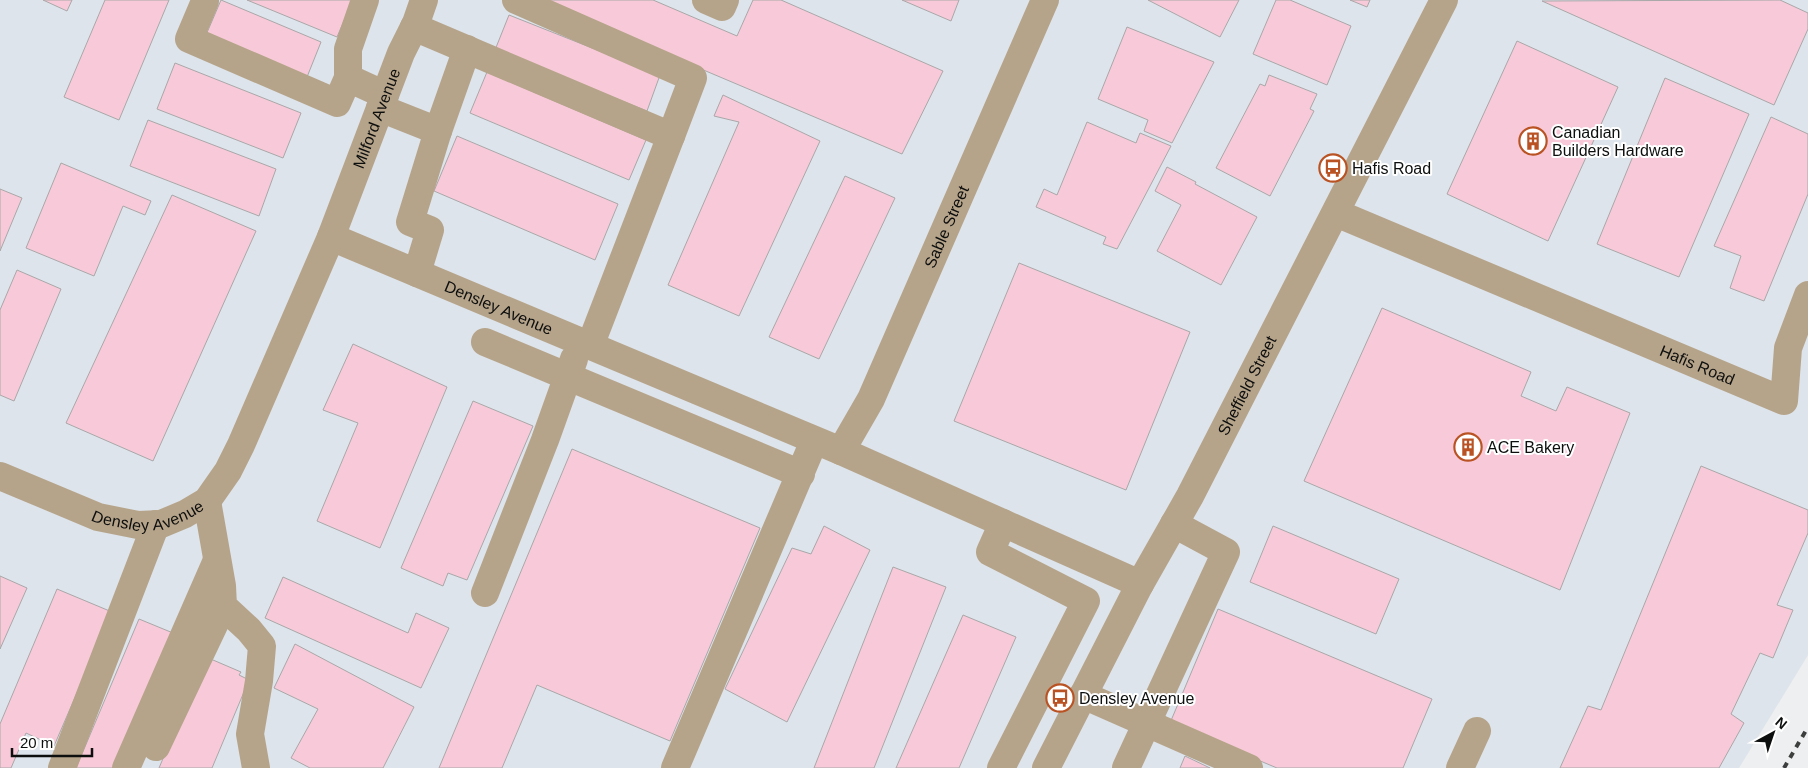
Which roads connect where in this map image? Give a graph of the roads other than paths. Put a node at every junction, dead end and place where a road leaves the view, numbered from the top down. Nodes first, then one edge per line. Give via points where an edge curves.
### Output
1 (365, 0) edge
2 (424, 0) edge
3 (516, 0) edge
4 (706, 0) edge
5 (725, 0) edge
6 (1045, 0) edge
7 (1444, 0) edge
8 (205, 1) dead end
9 (414, 27) junction
10 (467, 49) junction
11 (348, 78) junction
12 (383, 102) junction
13 (438, 131) junction
14 (671, 136) junction
15 (1336, 213) junction
16 (331, 237) junction
17 (418, 273) junction
18 (1808, 295) edge
19 (485, 342) dead end
20 (585, 344) junction
21 (568, 377) junction
22 (814, 440) junction
23 (841, 452) junction
24 (800, 474) junction
25 (0, 476) edge
26 (207, 501) junction
27 (1003, 523) junction
28 (156, 524) junction
29 (1174, 524) junction
30 (217, 560) junction
31 (1140, 584) junction
32 (484, 593) dead end
33 (223, 606) junction
34 (1083, 695) junction
35 (1146, 724) junction
36 (1478, 731) dead end
37 (62, 768) edge
38 (126, 768) edge
39 (145, 768) edge
40 (256, 768) edge
41 (676, 768) edge
42 (1001, 768) edge
43 (1046, 768) edge
44 (1126, 768) edge
45 (1249, 768) edge
46 (1460, 768) edge

1 - 11 street via 348,49
2 - 9 street, Milford Avenue
3 - 14 street via 693,78
4 - 5 street via 722,7
6 - 23 street, Sable Street via 871,398
7 - 15 street, Sheffield Street
8 - 11 street via 189,39 337,103
9 - 10 street
9 - 12 street, Milford Avenue
10 - 13 street
10 - 14 street
11 - 12 street
12 - 13 street
12 - 16 street, Milford Avenue
13 - 17 street via 410,222 430,230
14 - 20 street
15 - 18 street, Hafis Road via 1784,401 1788,348
15 - 29 street, Sheffield Street
16 - 17 street, Densley Avenue
16 - 26 street, Densley Avenue via 241,445
17 - 20 street, Densley Avenue
19 - 21 street
20 - 21 street
20 - 22 street, Densley Avenue
21 - 24 street
21 - 32 street
22 - 23 street, Densley Avenue
22 - 24 street
23 - 27 street, Densley Avenue
24 - 41 street
25 - 28 street, Densley Avenue via 98,517 138,526
26 - 28 street, Densley Avenue via 186,514
26 - 30 street
27 - 31 street, Densley Avenue
27 - 42 street via 990,552 1086,600
28 - 37 street
29 - 31 street, Sheffield Street
29 - 35 street via 1226,552
30 - 33 street
30 - 38 street
31 - 34 street, Sheffield Street
33 - 39 street
33 - 40 street via 262,646 250,734
34 - 35 street
34 - 43 street, Sheffield Street
35 - 44 street
35 - 45 street
36 - 46 street

